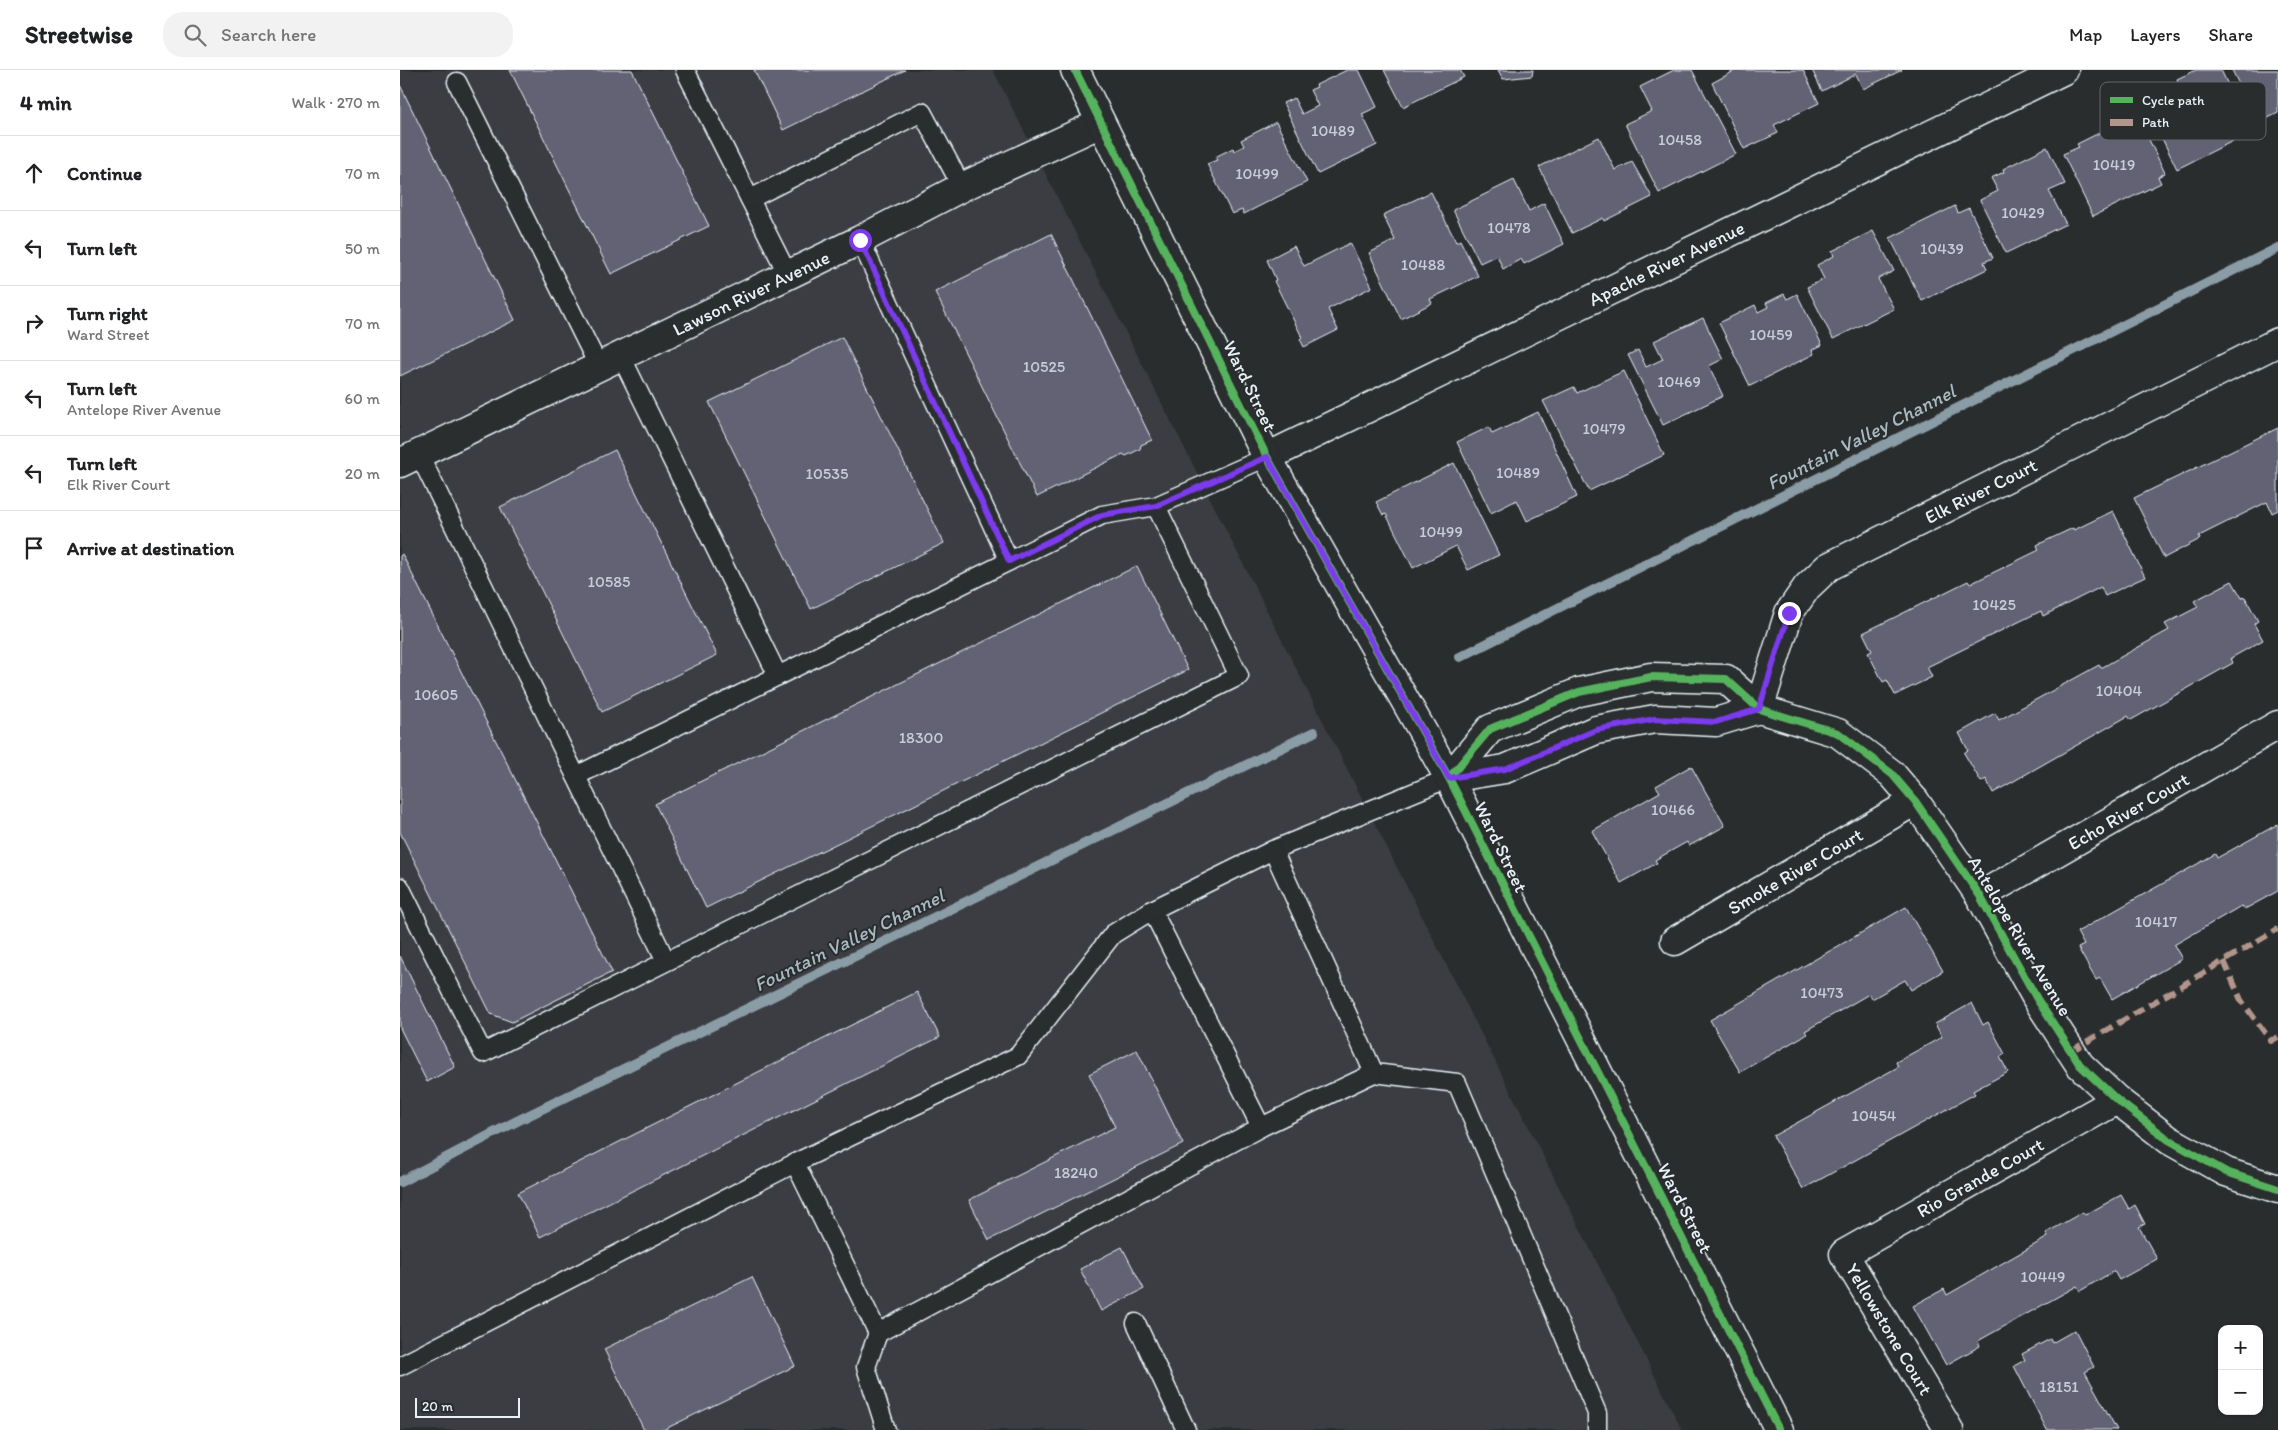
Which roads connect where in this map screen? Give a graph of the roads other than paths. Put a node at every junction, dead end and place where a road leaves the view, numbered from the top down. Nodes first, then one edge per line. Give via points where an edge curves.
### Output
1 (685, 70) edge
2 (1075, 70) edge
3 (2064, 70) edge
4 (457, 82) dead end
5 (1101, 123) junction
6 (962, 186) junction
7 (750, 199) junction
8 (860, 240) junction
9 (788, 275) junction
10 (2278, 342) edge
11 (610, 361) junction
12 (1267, 457) junction
13 (409, 458) edge
14 (1156, 506) junction
15 (1009, 561) junction
16 (778, 676) junction
17 (1759, 709) junction
18 (2278, 725) edge
19 (576, 776) junction
20 (1449, 778) junction
21 (1915, 801) junction
22 (1272, 850) junction
23 (400, 888) edge
24 (1980, 896) junction
25 (1152, 910) junction
26 (1676, 941) dead end
27 (666, 961) junction
28 (1374, 1073) junction
29 (2117, 1100) junction
30 (1261, 1128) junction
31 (795, 1163) junction
32 (2278, 1189) edge
33 (1844, 1254) joint
34 (1136, 1323) dead end
35 (878, 1333) junction
36 (400, 1366) edge
37 (886, 1430) edge
38 (1186, 1430) edge
39 (1597, 1430) edge
40 (1779, 1430) edge
41 (1949, 1430) edge

1 - 7 lane
2 - 5 street, Ward Street
3 - 12 street, Apache River Avenue
4 - 11 lane
5 - 6 street, Lawson River Avenue
5 - 12 street, Ward Street
6 - 7 lane via 922,112
6 - 8 street, Lawson River Avenue
7 - 9 lane
8 - 9 street, Lawson River Avenue
8 - 15 lane
9 - 11 street, Lawson River Avenue
10 - 17 street, Elk River Court via 1828,567 1807,587 1789,613
11 - 13 street, Lawson River Avenue
11 - 16 lane
12 - 14 lane
12 - 20 street, Ward Street
13 - 19 lane
14 - 15 lane via 1102,515
14 - 27 lane via 1239,676
15 - 16 lane
16 - 19 lane
17 - 20 street via 1716,722 1655,719 1596,730 1505,769
17 - 20 street, Antelope River Avenue via 1726,679 1651,677 1579,692 1490,729
17 - 21 street, Antelope River Avenue via 1838,733 1892,774
18 - 24 street, Echo River Court
19 - 27 lane
20 - 22 lane
20 - 40 street, Ward Street
21 - 24 street, Antelope River Avenue
21 - 26 street, Smoke River Court
22 - 25 lane
22 - 28 lane
23 - 27 lane via 483,1053
24 - 29 street, Antelope River Avenue via 2037,999 2080,1065
25 - 30 lane
25 - 31 lane via 1113,934 1018,1056
28 - 30 lane
28 - 39 lane via 1458,1083 1597,1413
29 - 32 street, Antelope River Avenue via 2169,1140 2226,1172
29 - 33 street, Rio Grande Court
30 - 35 lane
31 - 35 lane
31 - 36 lane
33 - 41 street, Yellowstone Court
34 - 38 lane
35 - 37 lane via 866,1367

